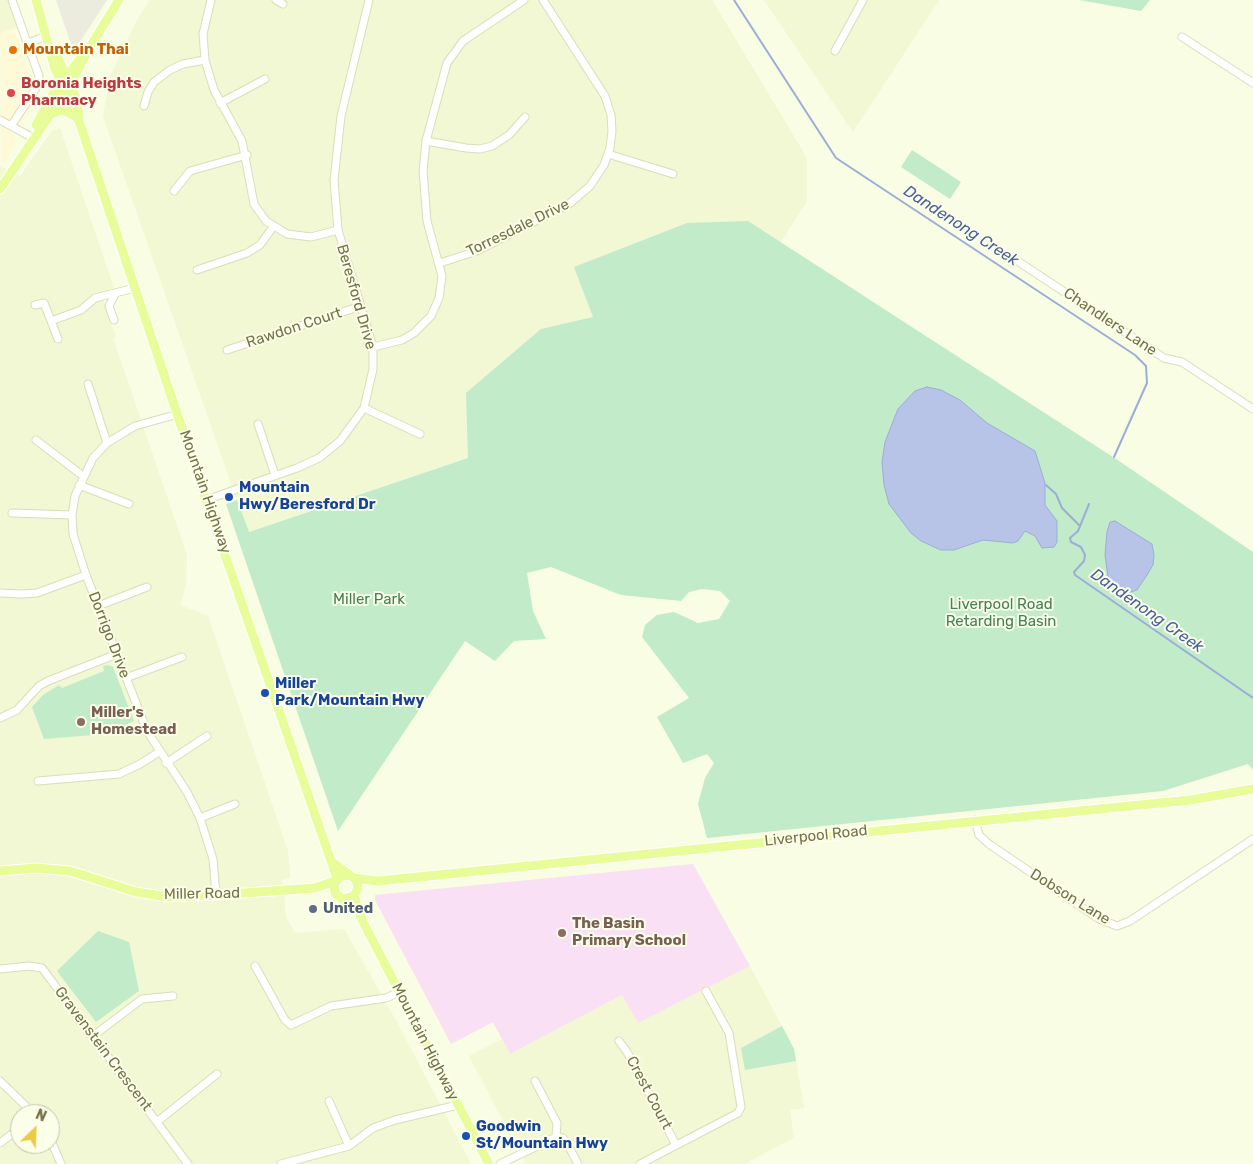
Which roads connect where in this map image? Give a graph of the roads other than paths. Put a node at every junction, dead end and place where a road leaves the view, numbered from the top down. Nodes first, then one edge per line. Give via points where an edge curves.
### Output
1 (12, 0) edge
2 (36, 0) edge
3 (119, 0) edge
4 (211, 0) edge
5 (276, 0) edge
6 (369, 0) edge
7 (524, 0) edge
8 (543, 0) edge
9 (863, 0) edge
10 (283, 4) dead end
11 (1182, 37) dead end
12 (48, 39) junction
13 (28, 43) junction
14 (88, 50) junction
15 (835, 51) dead end
16 (205, 60) junction
17 (67, 74) junction
18 (265, 79) dead end
19 (1253, 83) edge
20 (66, 86) junction
21 (220, 103) junction
22 (144, 106) dead end
23 (51, 114) junction
24 (525, 117) dead end
25 (0, 120) edge
26 (78, 120) junction
27 (11, 126) junction
28 (32, 137) junction
29 (426, 141) junction
30 (608, 154) junction
31 (247, 155) junction
32 (673, 174) dead end
33 (0, 189) edge
34 (174, 191) dead end
35 (273, 227) junction
36 (338, 230) junction
37 (1019, 262) dead end
38 (440, 263) junction
39 (197, 270) dead end
40 (135, 288) junction
41 (115, 294) junction
42 (35, 305) dead end
43 (361, 306) junction
44 (114, 320) dead end
45 (51, 321) junction
46 (58, 340) dead end
47 (373, 347) junction
48 (227, 350) dead end
49 (88, 384) dead end
50 (364, 408) junction
51 (1253, 409) edge
52 (178, 414) junction
53 (258, 424) dead end
54 (420, 434) dead end
55 (36, 440) dead end
56 (107, 443) junction
57 (83, 476) junction
58 (275, 476) junction
59 (79, 485) junction
60 (206, 500) junction
61 (130, 504) dead end
62 (12, 512) dead end
63 (72, 515) junction
64 (86, 575) junction
65 (147, 587) dead end
66 (0, 593) edge
67 (98, 606) junction
68 (117, 654) junction
69 (182, 657) dead end
70 (126, 678) junction
71 (0, 718) edge
72 (207, 736) dead end
73 (159, 752) junction
74 (166, 763) junction
75 (38, 781) dead end
76 (1253, 789) edge
77 (235, 804) dead end
78 (200, 818) junction
79 (975, 820) junction
80 (1253, 839) edge
81 (331, 860) junction
82 (0, 871) edge
83 (352, 877) junction
84 (336, 880) junction
85 (378, 881) junction
86 (318, 887) junction
87 (335, 893) junction
88 (216, 895) junction
89 (353, 896) junction
90 (255, 966) dead end
91 (0, 969) edge
92 (706, 991) dead end
93 (399, 992) junction
94 (173, 996) dead end
95 (94, 1036) junction
96 (619, 1041) dead end
97 (217, 1074) dead end
98 (0, 1081) edge
99 (535, 1081) dead end
100 (329, 1100) dead end
101 (24, 1104) edge
102 (458, 1105) junction
103 (158, 1122) junction
104 (556, 1137) junction
105 (676, 1145) junction
106 (349, 1146) junction
107 (188, 1164) edge
108 (281, 1164) edge
109 (489, 1164) edge
110 (500, 1164) edge
111 (578, 1164) edge
112 (640, 1164) edge

1 - 13 street
2 - 12 main road, Mountain Highway
3 - 14 main road
4 - 16 street via 203,34
5 - 10 street
6 - 36 street, Beresford Drive via 335,151
7 - 29 street via 463,42 451,55 442,75
8 - 30 street, Torresdale Drive via 605,96 611,121
9 - 15 street
11 - 19 street
12 - 13 street
12 - 17 main road, Mountain Highway
12 - 20 main road, Mountain Highway via 55,69
13 - 27 street via 39,76 36,88
14 - 17 main road
14 - 20 main road
16 - 21 street
16 - 22 street via 183,64 154,82
17 - 20 main road, Mountain Highway
18 - 21 street
20 - 23 main road
20 - 26 main road, Mountain Highway via 77,100
20 - 28 main road
21 - 31 street
23 - 26 main road via 62,110
23 - 28 main road
24 - 29 street via 509,135 492,146 480,149
25 - 27 street
26 - 40 main road, Mountain Highway
27 - 28 street
28 - 33 main road
29 - 38 street via 423,195
30 - 32 street
30 - 38 street, Torresdale Drive via 599,175 576,200 476,251
31 - 34 street via 190,171
31 - 35 street via 254,204
35 - 36 street via 287,234 311,237
35 - 39 street via 260,245 247,253
36 - 43 street, Beresford Drive
37 - 51 street, Chandlers Lane via 1164,358 1182,362
38 - 47 street via 440,298 424,324 402,340
40 - 41 street
40 - 52 main road, Mountain Highway
41 - 44 street via 109,306
41 - 45 street via 95,298 81,310
42 - 45 street via 44,303
43 - 47 street, Beresford Drive
43 - 48 street, Rawdon Court
45 - 46 street
47 - 50 street, Beresford Drive via 373,369
49 - 56 street
50 - 54 street
50 - 58 street, Beresford Drive via 340,441 319,458
52 - 56 street, Dorrigo Drive via 135,426
52 - 60 main road, Mountain Highway
53 - 58 street
55 - 57 street
56 - 57 street, Dorrigo Drive
57 - 59 street, Dorrigo Drive
58 - 60 street, Beresford Drive
59 - 61 street
59 - 63 street, Dorrigo Drive
60 - 81 main road, Mountain Highway
62 - 63 street
63 - 64 street, Dorrigo Drive via 73,534
64 - 66 street via 37,593
64 - 67 street, Dorrigo Drive
65 - 67 street
67 - 68 street, Dorrigo Drive
68 - 70 street, Dorrigo Drive
68 - 71 street via 48,681 16,710
69 - 70 street
70 - 73 street, Dorrigo Drive
72 - 74 street
73 - 74 street, Dorrigo Drive
73 - 75 street via 119,774
74 - 78 street, Dorrigo Drive via 187,792
76 - 79 main road, Liverpool Road via 1190,800
77 - 78 street
78 - 88 street, Dorrigo Drive via 213,859
79 - 80 street, Dobson Lane via 979,835 989,844 1100,919 1117,926 1130,921
79 - 85 main road, Liverpool Road
81 - 83 main road
81 - 84 main road, Mountain Highway
82 - 88 main road, Miller Road via 36,868 70,871 152,895
83 - 84 main road, Miller Road
83 - 85 main road, Liverpool Road
83 - 89 main road, Mountain Highway via 358,888
84 - 86 main road, Miller Road
84 - 87 main road, Mountain Highway
85 - 89 main road, Liverpool Road
86 - 87 main road, Miller Road
86 - 88 main road, Miller Road
87 - 89 main road, Miller Road
89 - 93 main road, Mountain Highway
90 - 93 street via 285,1020 291,1025 331,1006 386,998
91 - 95 street, Gravenstein Crescent via 42,968
92 - 105 street via 729,1033 741,1107 738,1113
93 - 102 main road, Mountain Highway
94 - 95 street via 142,999
95 - 103 street, Gravenstein Crescent
96 - 105 street, Crest Court
97 - 103 street
98 - 101 street
99 - 104 street via 557,1123
100 - 106 street
102 - 106 street via 380,1125
102 - 109 main road, Mountain Highway
103 - 107 street, Gravenstein Crescent
104 - 110 street
104 - 111 street via 563,1138
105 - 112 street
106 - 108 street

